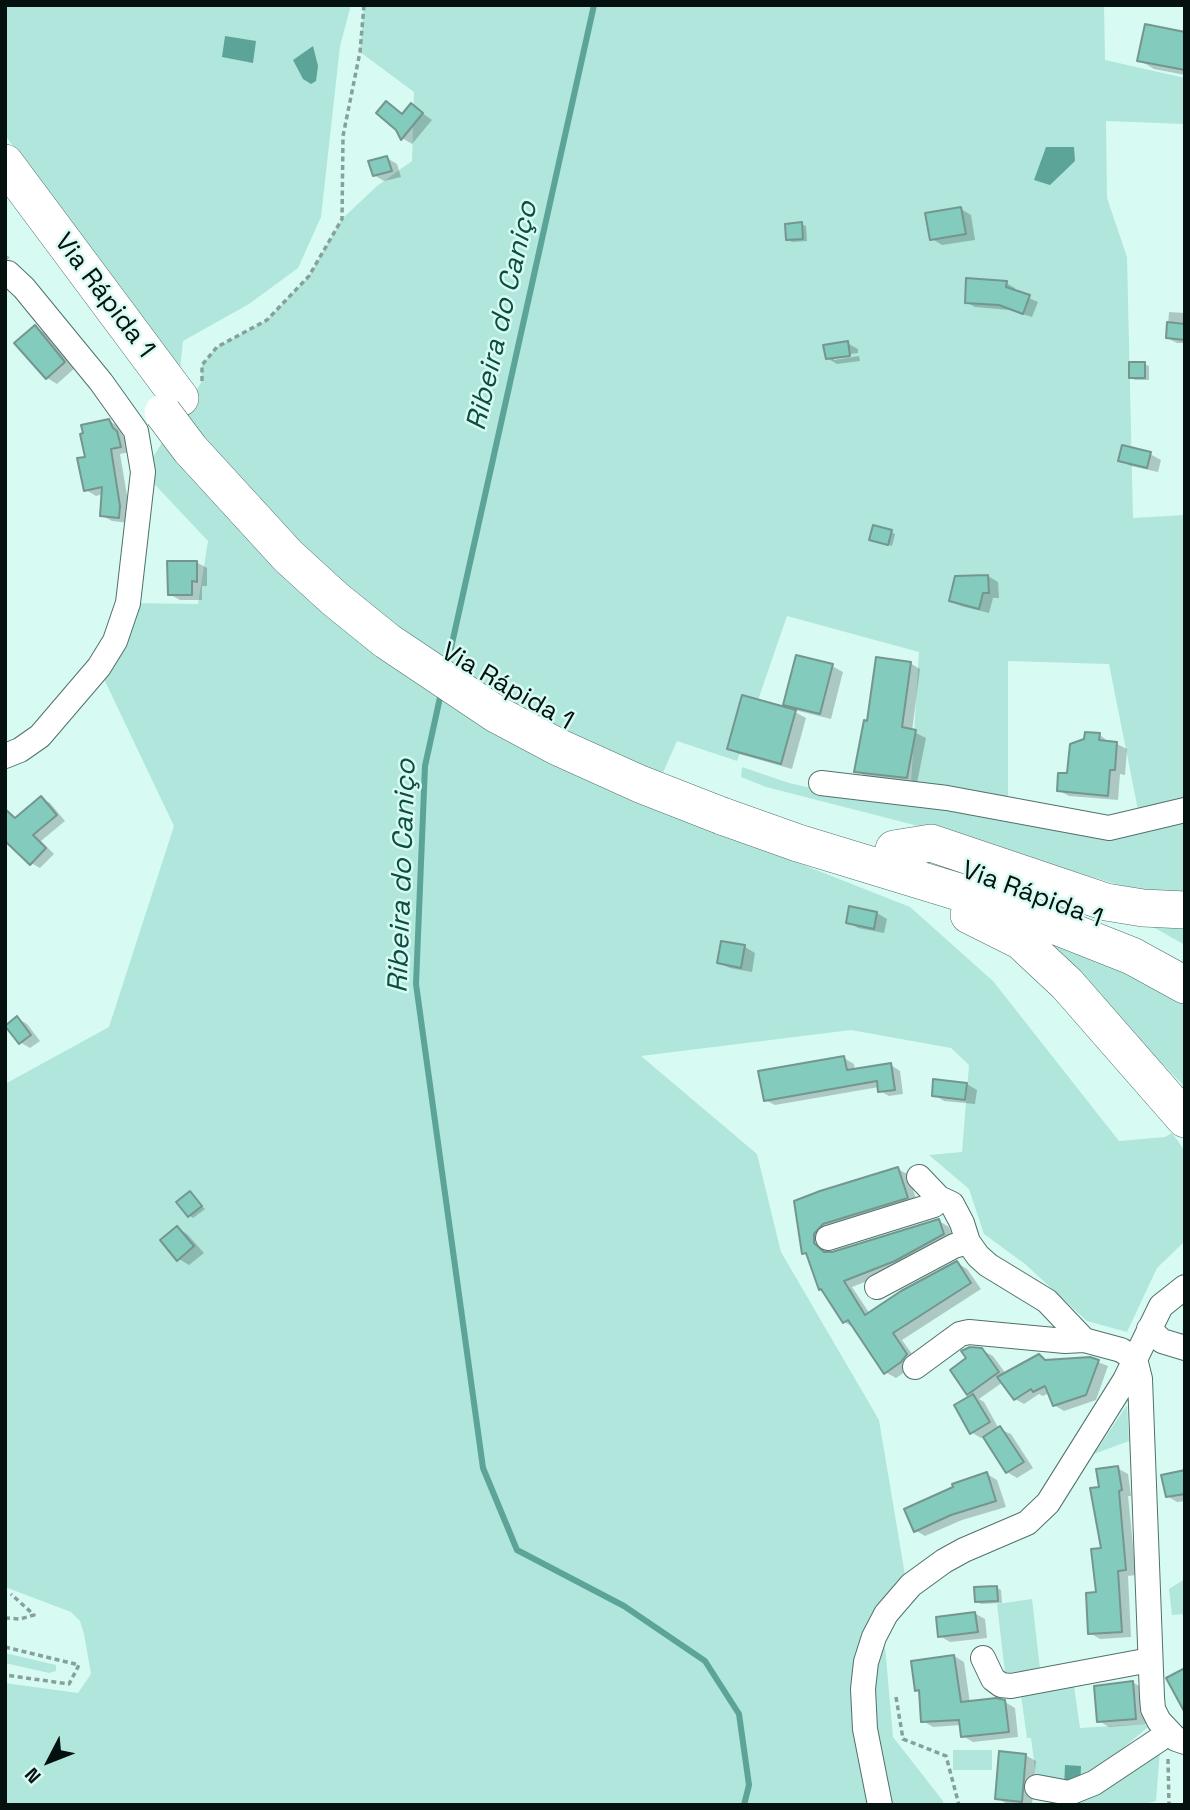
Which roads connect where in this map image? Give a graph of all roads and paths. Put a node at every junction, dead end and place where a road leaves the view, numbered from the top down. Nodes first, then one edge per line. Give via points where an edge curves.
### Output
1 (364, 5) edge
2 (5, 163) edge
3 (5, 203) edge
4 (8, 273) dead end
5 (181, 398) junction
6 (5, 756) edge
7 (821, 783) dead end
8 (726, 806) junction
9 (1185, 810) edge
10 (798, 843) junction
11 (894, 849) junction
12 (1185, 910) edge
13 (1185, 957) edge
14 (1185, 985) edge
15 (1185, 1119) edge
16 (919, 1177) dead end
17 (939, 1198) junction
18 (828, 1238) dead end
19 (968, 1242) junction
20 (1184, 1286) edge
21 (877, 1287) dead end
22 (1149, 1329) junction
23 (1084, 1339) junction
24 (1185, 1348) edge
25 (1135, 1359) junction
26 (915, 1367) dead end
27 (11, 1594) dead end
28 (5, 1618) edge
29 (5, 1647) edge
30 (984, 1658) dead end
31 (1150, 1660) junction
32 (5, 1675) edge
33 (896, 1697) dead end
34 (1171, 1743) edge
35 (1037, 1787) dead end
36 (880, 1805) edge
37 (959, 1805) edge
38 (1169, 1805) edge

1 - 5 path via 343,136 342,219 309,276 267,320 217,346
2 - 5 highway, Via Rápida 1
3 - 5 highway, Via Rápida 1
4 - 6 street via 101,382 136,431 143,471 128,603 115,641 99,667 40,736
5 - 8 highway, Via Rápida 1, bridge via 190,449 288,556 387,641 496,714 558,747 640,784
7 - 9 street via 947,798 1109,828
8 - 10 highway, Via Rápida 1
8 - 11 highway, Via Rápida 1
10 - 14 highway, Via Rápida 1 via 1008,907 1132,956
10 - 15 highway via 849,875 943,904 1020,941 1067,984
11 - 12 highway via 932,843 1106,902
11 - 13 highway, Via Rápida 1 via 1023,888
16 - 17 street
17 - 18 street via 934,1205
17 - 19 street via 952,1204
19 - 21 street
19 - 23 street via 988,1265 1046,1301
20 - 22 street via 1161,1306
22 - 24 street via 1162,1341
22 - 25 street
23 - 25 street
23 - 26 street via 969,1332
25 - 31 street via 1142,1418
25 - 36 street via 1048,1503 1027,1522 944,1561 911,1584 886,1614 866,1662 863,1689 864,1729
27 - 28 path via 34,1615
29 - 32 path via 79,1665 69,1684
30 - 31 street via 993,1679 1011,1686
31 - 34 street via 1153,1709
33 - 37 path via 903,1739 946,1756
34 - 35 street via 1069,1793
34 - 38 path

